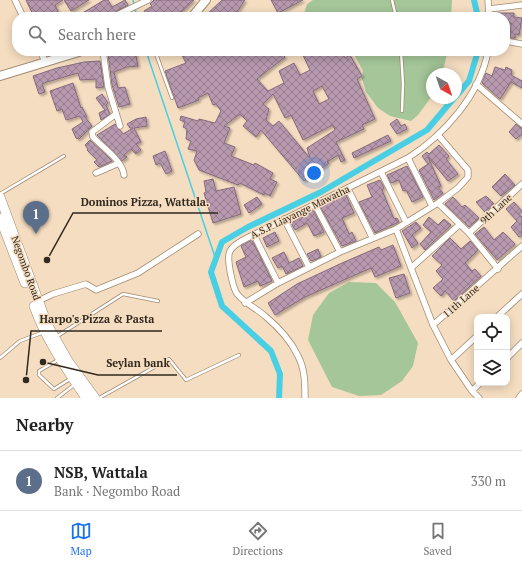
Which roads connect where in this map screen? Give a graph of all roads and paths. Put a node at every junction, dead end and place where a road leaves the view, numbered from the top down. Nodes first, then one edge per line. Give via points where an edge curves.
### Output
1 (15, 0) edge
2 (206, 0) edge
3 (392, 0) edge
4 (488, 0) edge
5 (145, 1) edge
6 (522, 5) edge
7 (489, 9) joint
8 (21, 12) edge
9 (122, 12) edge
10 (196, 12) edge
11 (395, 12) edge
12 (510, 42) edge
13 (522, 44) edge
14 (42, 56) edge
15 (54, 56) edge
16 (104, 56) edge
17 (157, 56) edge
18 (401, 56) edge
19 (486, 56) edge
20 (45, 61) junction
21 (0, 76) edge
22 (476, 84) junction
23 (172, 98) dead end
24 (402, 111) dead end
25 (116, 114) junction
26 (522, 124) edge
27 (120, 126) dead end
28 (438, 135) junction
29 (64, 156) dead end
30 (408, 158) junction
31 (119, 163) junction
32 (381, 172) junction
33 (96, 173) dead end
34 (124, 175) dead end
35 (522, 184) edge
36 (348, 189) junction
37 (0, 196) edge
38 (438, 203) junction
39 (315, 204) junction
40 (432, 206) junction
41 (284, 219) junction
42 (2, 220) edge
43 (406, 222) junction
44 (460, 225) junction
45 (396, 229) junction
46 (198, 234) dead end
47 (254, 234) junction
48 (469, 234) junction
49 (372, 237) junction
50 (522, 246) edge
51 (340, 252) junction
52 (309, 267) junction
53 (411, 268) junction
54 (498, 269) junction
55 (278, 283) junction
56 (522, 294) edge
57 (38, 301) junction
58 (158, 301) dead end
59 (245, 303) junction
60 (500, 314) edge
61 (433, 325) junction
62 (44, 332) junction
63 (54, 338) junction
64 (474, 339) edge
65 (522, 343) edge
66 (239, 355) dead end
67 (510, 355) edge
68 (0, 358) edge
69 (59, 360) junction
70 (451, 360) junction
71 (74, 381) junction
72 (477, 386) edge
73 (472, 391) junction
74 (522, 394) edge
75 (58, 398) edge
76 (86, 398) edge
77 (95, 398) edge
78 (99, 398) edge
79 (305, 398) edge
80 (479, 398) edge
81 (519, 398) edge

1 - 8 street
2 - 10 main road
3 - 11 lane
4 - 7 street
5 - 9 street
6 - 7 street
12 - 13 street
14 - 20 street
15 - 20 main road
16 - 25 street via 108,87
17 - 23 lane
18 - 24 lane
19 - 22 street, A.S.P Liayange Mawatha
20 - 21 main road
22 - 26 street
22 - 28 street, A.S.P Liayange Mawatha
25 - 27 street
25 - 31 street via 92,132 93,137
28 - 30 street, A.S.P Liayange Mawatha
28 - 38 street via 469,173 458,188
29 - 37 lane
30 - 32 street, A.S.P Liayange Mawatha
30 - 40 street
31 - 33 street
31 - 34 street
32 - 36 street, A.S.P Liayange Mawatha
32 - 43 street
35 - 48 street, 9th Lane
36 - 39 street, A.S.P Liayange Mawatha
36 - 49 street
37 - 42 highway, Negombo Road
38 - 40 street
38 - 44 street
39 - 41 street, A.S.P Liayange Mawatha
39 - 51 street
40 - 43 street
41 - 47 street, A.S.P Liayange Mawatha
41 - 52 street
42 - 57 highway, Negombo Road
42 - 62 highway, Negombo Road
43 - 45 street
44 - 48 street
44 - 53 street
45 - 49 street
45 - 53 street, 11th Lane
46 - 57 street via 138,273 96,290 86,284
47 - 55 street
47 - 59 street, A.S.P Liayange Mawatha via 229,252 236,294
48 - 54 street
49 - 51 street
50 - 54 street, 11th Lane
51 - 52 street
52 - 55 street
53 - 61 street, 11th Lane
54 - 61 street, 11th Lane
55 - 59 street
56 - 60 street
57 - 63 highway, Negombo Road
58 - 63 lane via 123,294
59 - 79 street, A.S.P Liayange Mawatha via 264,315 298,356 304,372
61 - 70 street
62 - 68 lane via 20,342
62 - 69 highway, Negombo Road
63 - 77 highway, Negombo Road
64 - 70 street
65 - 67 street
66 - 78 lane via 186,380 169,359 164,360
69 - 71 highway, Negombo Road
69 - 71 lane via 39,371 39,375 54,389
70 - 73 street
71 - 75 lane
71 - 76 highway, Negombo Road
72 - 73 street
73 - 80 street
74 - 81 street

